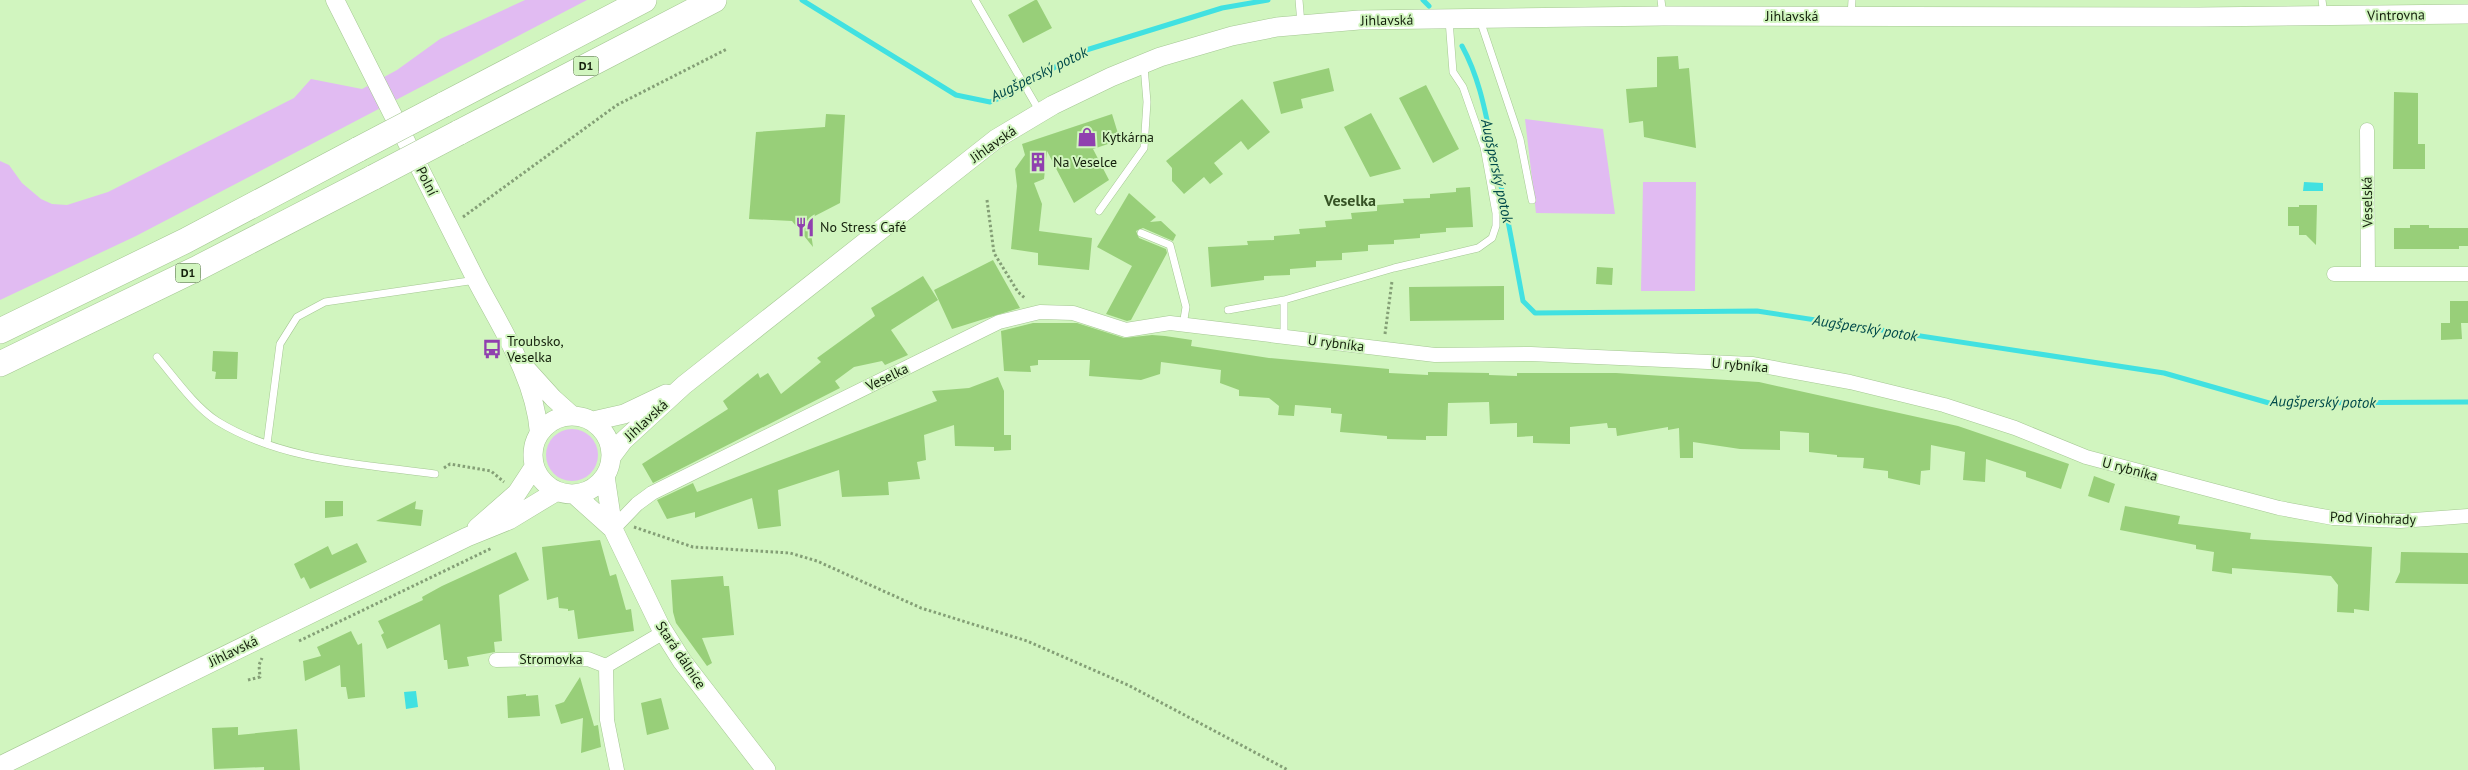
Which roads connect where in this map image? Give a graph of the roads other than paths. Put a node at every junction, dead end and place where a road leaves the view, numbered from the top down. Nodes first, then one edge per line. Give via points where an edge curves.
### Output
1 (335, 0) edge
2 (644, 0) edge
3 (714, 0) edge
4 (975, 0) edge
5 (1299, 2) edge
6 (1662, 8) edge
7 (1852, 8) edge
8 (2323, 8) edge
9 (2468, 14) edge
10 (2199, 17) joint
11 (1480, 19) junction
12 (1449, 20) junction
13 (1301, 25) junction
14 (1144, 63) junction
15 (1040, 112) junction
16 (2366, 130) dead end
17 (1532, 200) dead end
18 (1099, 211) dead end
19 (1141, 233) dead end
20 (2334, 274) dead end
21 (2368, 274) junction
22 (2468, 274) edge
23 (476, 280) junction
24 (1284, 300) junction
25 (1228, 310) dead end
26 (1183, 325) junction
27 (0, 331) edge
28 (1284, 337) junction
29 (157, 357) dead end
30 (520, 362) junction
31 (0, 364) edge
32 (684, 385) junction
33 (572, 415) junction
34 (592, 421) junction
35 (539, 433) junction
36 (268, 444) junction
37 (611, 457) junction
38 (534, 467) junction
39 (435, 474) road end
40 (605, 476) junction
41 (565, 493) junction
42 (2279, 508) joint
43 (2468, 516) edge
44 (613, 529) junction
45 (467, 537) junction
46 (664, 632) junction
47 (496, 660) dead end
48 (606, 666) junction
49 (0, 766) edge
50 (617, 770) edge
51 (766, 770) edge

1 - 23 street, Polní
2 - 27 highway, D1, bridge via 185,241
3 - 31 highway, D1, bridge via 196,269
4 - 15 lane
5 - 13 lane
6 - 7 main road, Jihlavská
6 - 11 main road, Jihlavská
7 - 10 main road, Jihlavská
8 - 9 main road, Vintrovna
8 - 10 main road, Vintrovna
11 - 12 main road, Jihlavská
11 - 17 lane via 1520,139
12 - 13 main road, Jihlavská via 1359,20
12 - 24 lane via 1453,72 1463,86 1484,147 1496,214 1495,232 1488,243 1478,248
13 - 14 main road, Jihlavská via 1232,36
14 - 15 main road, Jihlavská
14 - 18 lane via 1147,102 1144,148
15 - 32 main road, Jihlavská via 996,139
16 - 21 street, Veselská
19 - 26 lane via 1170,245 1186,307
20 - 21 street
21 - 22 street
23 - 30 street, Polní
23 - 36 lane via 325,302 297,317 280,344
24 - 25 lane
24 - 28 lane
26 - 28 street, U rybníka
26 - 44 street, Veselka via 1158,324 1126,330 1073,312 1040,312 999,322 652,493
28 - 42 street, U rybníka via 1435,355 1580,356 1752,364 1944,404 2086,457
29 - 36 lane via 216,420
30 - 33 street, Polní
30 - 35 street, Polní via 536,412
32 - 34 main road, Jihlavská via 624,414
32 - 37 main road, Jihlavská via 623,440
33 - 34 main road, Jihlavská
33 - 35 main road via 559,418
34 - 37 main road, Jihlavská via 607,436
35 - 38 main road, Jihlavská via 532,455
36 - 39 lane via 323,459
37 - 40 main road, Jihlavská
38 - 41 main road via 539,477
38 - 45 main road, Jihlavská via 517,493
40 - 41 main road, Jihlavská via 586,492
40 - 44 main road, Stará dálnice
41 - 44 main road, Stará dálnice
41 - 45 main road, Jihlavská via 528,506 509,520
42 - 43 street, Pod Vinohrady via 2334,518 2400,520
44 - 46 main road, Stará dálnice
45 - 49 main road, Jihlavská
46 - 48 street
46 - 51 main road, Stará dálnice via 682,661
47 - 48 street, Stromovka via 588,659
48 - 50 street via 607,720

